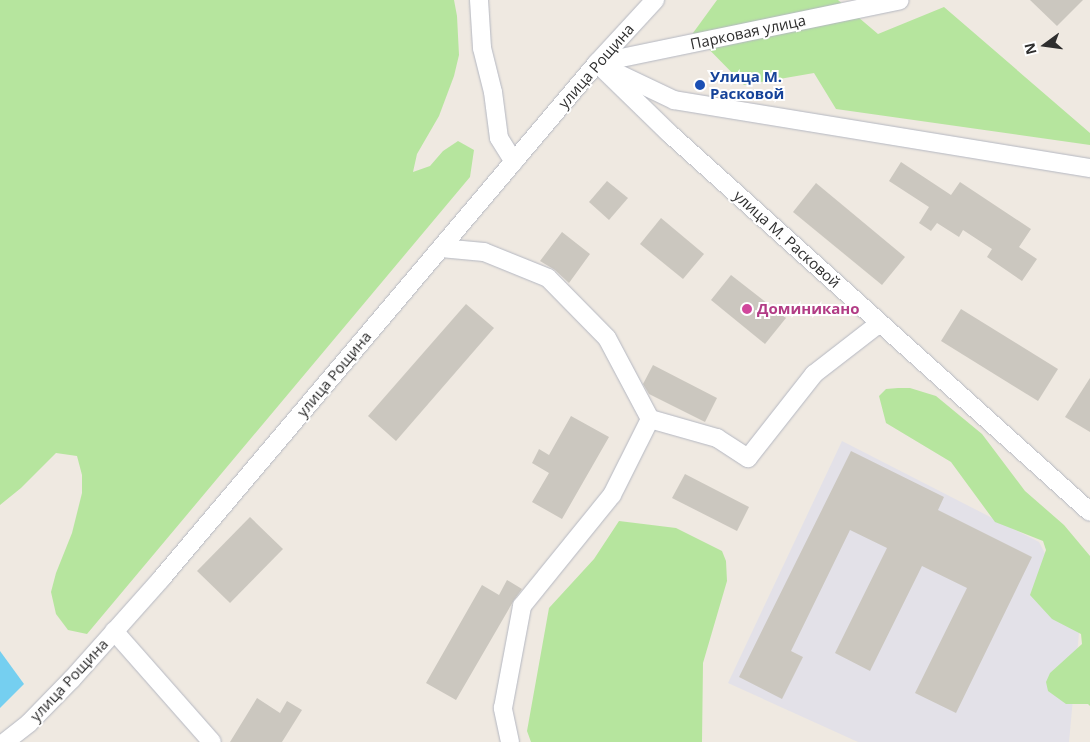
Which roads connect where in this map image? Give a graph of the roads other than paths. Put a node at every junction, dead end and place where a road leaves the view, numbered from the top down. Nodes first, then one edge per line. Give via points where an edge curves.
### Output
1 (479, 0) edge
2 (655, 0) edge
3 (900, 0) edge
4 (597, 63) junction
5 (674, 100) junction
6 (669, 133) junction
7 (514, 162) junction
8 (1090, 168) edge
9 (441, 248) junction
10 (880, 323) junction
11 (650, 419) junction
12 (1090, 512) edge
13 (114, 631) junction
14 (6, 742) edge
15 (212, 742) edge
16 (510, 742) edge

1 - 7 street via 482,48 493,92 499,138
2 - 4 street, улица Рощина
3 - 4 street, Парковая улица
4 - 5 street
4 - 6 street, улица М. Расковой
4 - 7 street, улица Рощина
5 - 6 street via 665,114
5 - 8 street
6 - 10 street, улица М. Расковой
7 - 9 street, улица Рощина
9 - 11 street via 484,252 548,278 607,338
9 - 13 street, улица Рощина
10 - 11 street via 814,374 748,458 717,438
10 - 12 street, улица М. Расковой
11 - 16 street via 612,494 522,606 503,708
13 - 14 street, улица Рощина via 29,723
13 - 15 street

